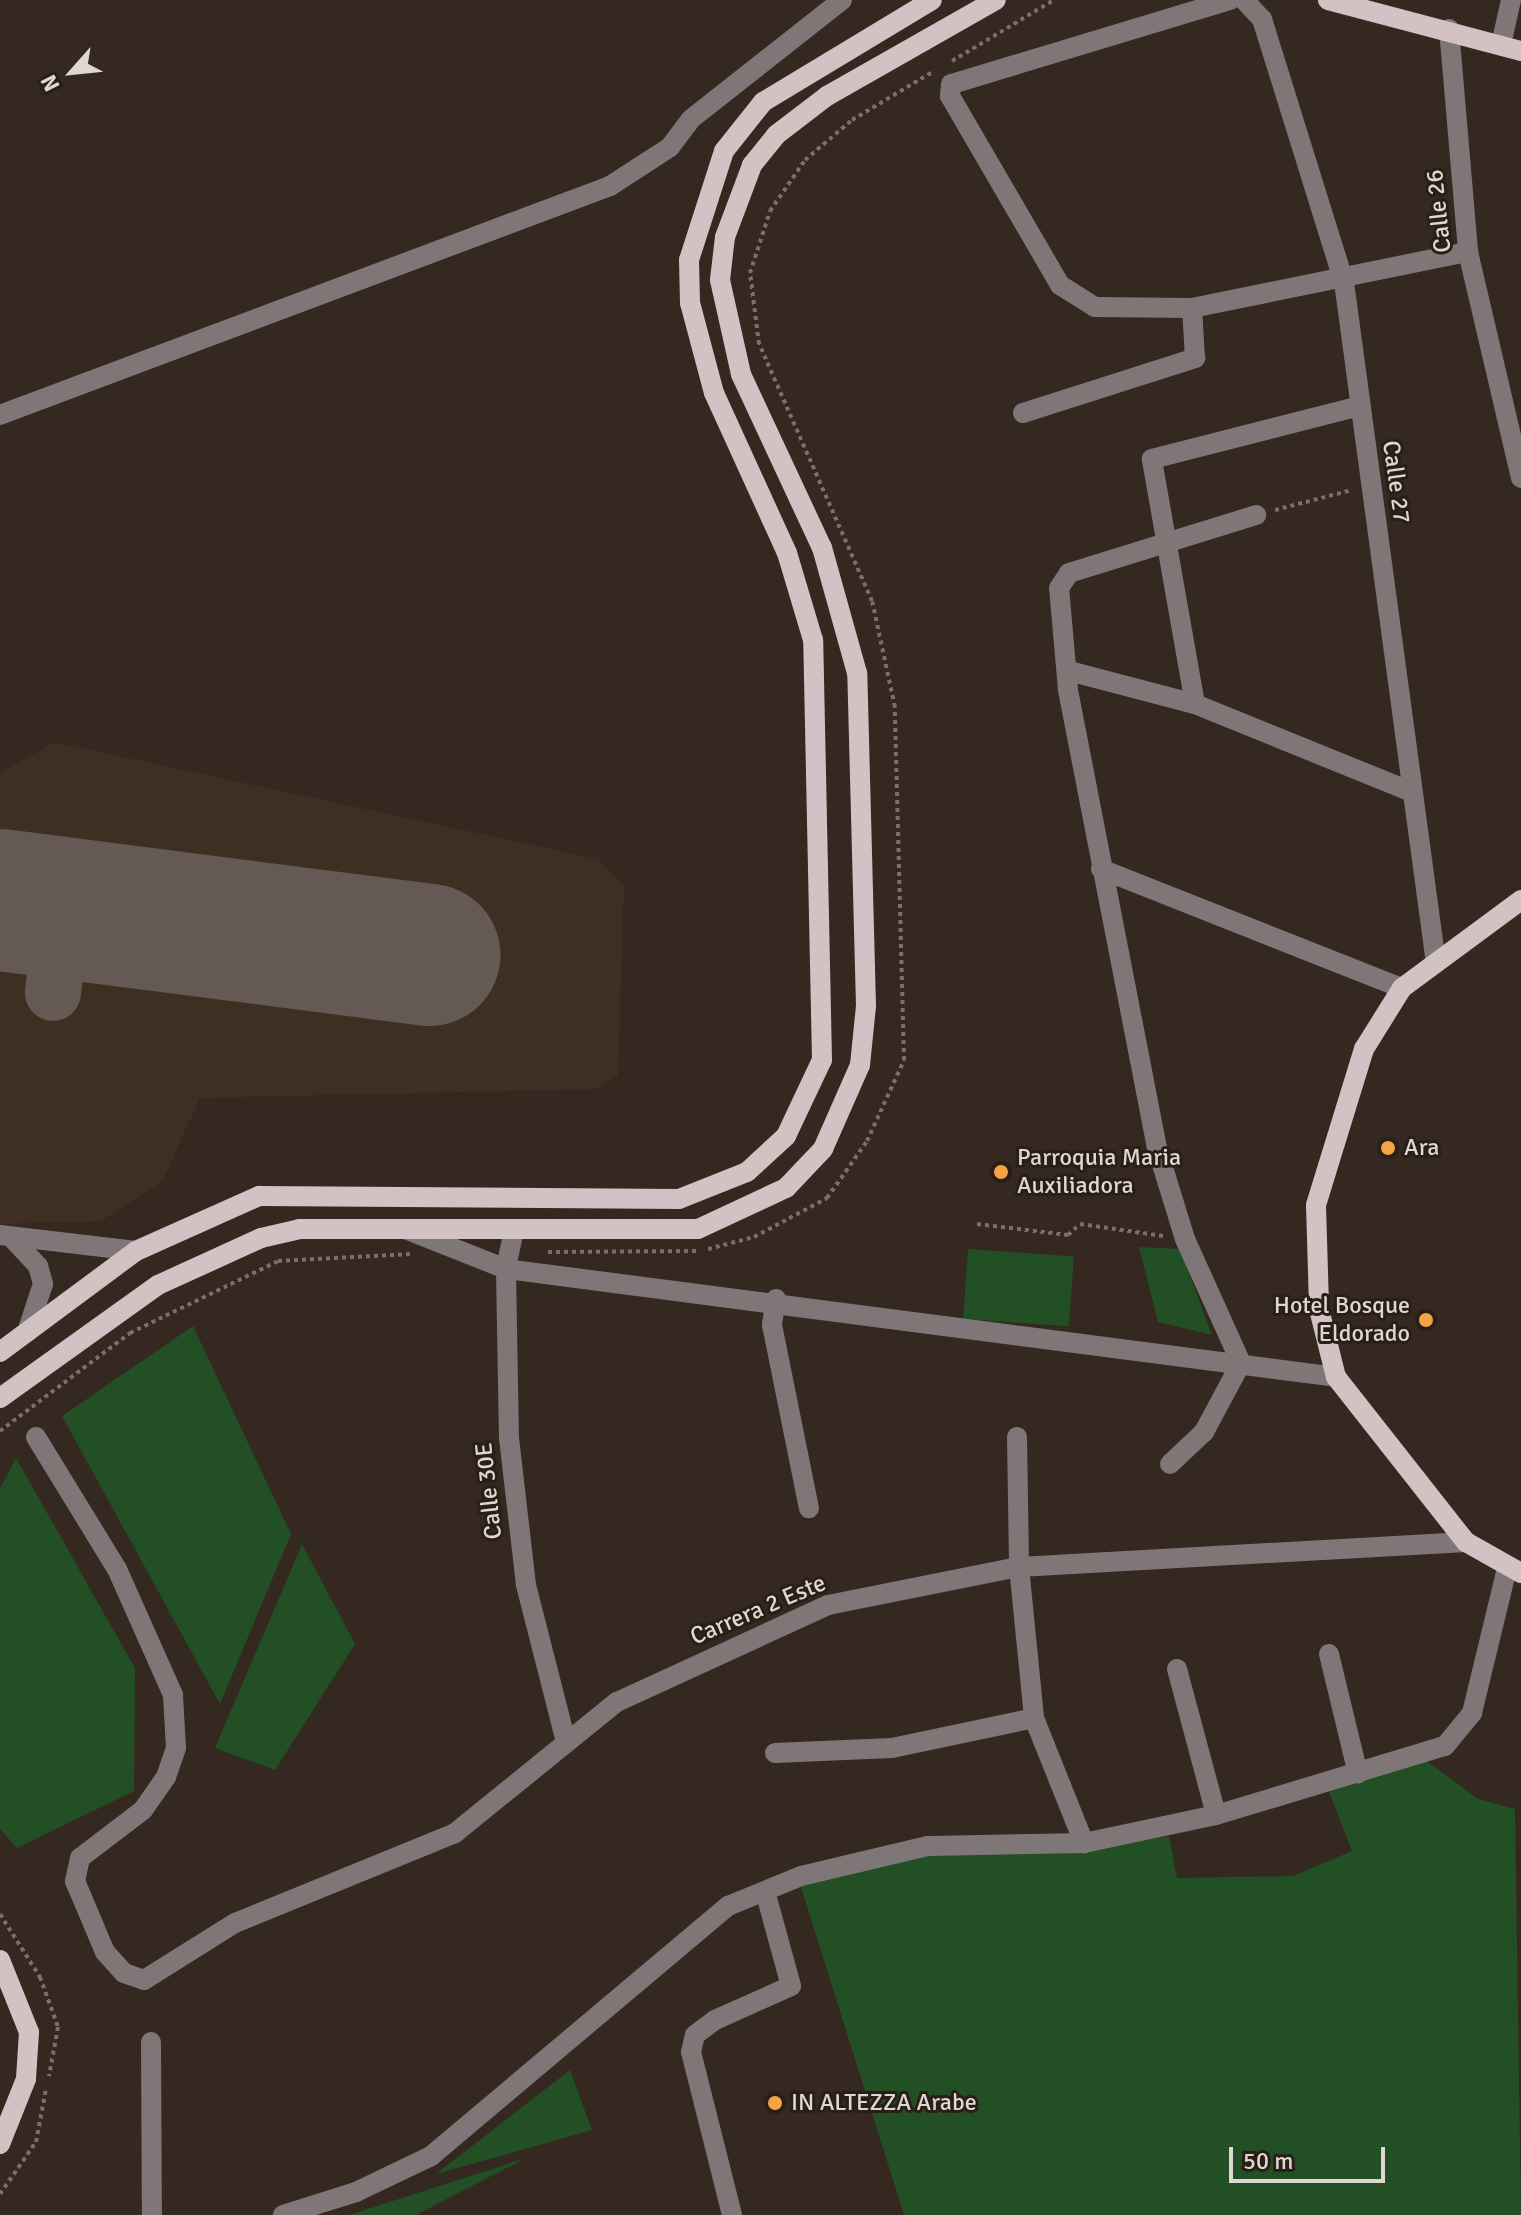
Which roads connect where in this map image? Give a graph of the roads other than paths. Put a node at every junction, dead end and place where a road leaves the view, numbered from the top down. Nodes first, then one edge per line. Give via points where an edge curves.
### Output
1 (842, 0) edge
2 (932, 0) edge
3 (996, 0) edge
4 (1230, 0) edge
5 (1244, 0) edge
6 (1328, 0) edge
7 (1511, 0) edge
8 (1449, 29) junction
9 (1511, 48) edge
10 (1468, 252) junction
11 (1344, 282) junction
12 (1192, 308) junction
13 (1360, 406) junction
14 (1023, 413) dead end
15 (0, 415) edge
16 (1516, 427) edge
17 (1521, 478) edge
18 (1256, 515) road end
19 (1165, 547) junction
20 (1069, 671) junction
21 (1195, 704) junction
22 (1412, 792) junction
23 (1101, 869) junction
24 (1521, 900) edge
25 (1436, 963) junction
26 (1402, 988) junction
27 (405, 1229) junction
28 (514, 1230) junction
29 (5, 1236) edge
30 (136, 1251) junction
31 (509, 1260) junction
32 (776, 1299) junction
33 (27, 1332) junction
34 (0, 1352) edge
35 (1241, 1363) junction
36 (1336, 1377) junction
37 (0, 1398) edge
38 (36, 1437) dead end
39 (1017, 1437) dead end
40 (1170, 1464) dead end
41 (809, 1508) dead end
42 (1466, 1542) junction
43 (1019, 1567) junction
44 (1514, 1571) edge
45 (1329, 1654) dead end
46 (1177, 1669) dead end
47 (1034, 1718) junction
48 (566, 1742) junction
49 (775, 1753) dead end
50 (1358, 1774) junction
51 (1216, 1815) junction
52 (1084, 1843) junction
53 (765, 1891) junction
54 (0, 1960) edge
55 (151, 2042) dead end
56 (0, 2144) edge
57 (152, 2215) edge
58 (283, 2215) edge
59 (732, 2215) edge

1 - 15 street via 691,119 670,147 610,186
2 - 30 main road via 763,102 724,151 689,260 690,303 714,393 787,553 813,640 822,1060 786,1136 747,1172 679,1199 259,1196
3 - 28 main road via 827,96 776,135 747,176 725,237 720,280 741,374 822,548 857,673 866,1006 847,1104 823,1149 786,1188 735,1215 660,1232
4 - 12 street via 963,75 950,96 1060,285 1075,299 1095,307
5 - 11 street, Calle 27 via 1262,19
6 - 8 main road
7 - 9 street
8 - 9 main road
8 - 10 street, Calle 26
10 - 11 street
10 - 16 street, Calle 26
11 - 12 street
11 - 13 street, Calle 27
12 - 14 street via 1195,358
13 - 19 street via 1158,454 1150,468
13 - 22 street, Calle 27
16 - 17 street, Calle 26
18 - 19 street
19 - 20 street via 1061,579
19 - 21 street
20 - 21 street
20 - 23 street
21 - 22 street
22 - 25 street, Calle 27
23 - 26 street
23 - 35 street via 1157,1148 1185,1239
24 - 25 main road
25 - 26 main road
26 - 36 main road via 1364,1049 1316,1205 1319,1309
27 - 28 main road
27 - 31 street via 457,1252
27 - 37 main road via 299,1229 226,1251 158,1285
28 - 31 street, Calle 30E
29 - 30 street
29 - 33 street via 38,1266 43,1284
30 - 33 main road
31 - 32 street
31 - 48 street, Calle 30E via 509,1438 526,1585
32 - 35 street
32 - 41 street via 772,1325
33 - 34 main road
35 - 36 street
35 - 40 street via 1204,1432
36 - 42 main road
38 - 48 street, Carrera 2 Este via 117,1569 173,1695 176,1748 166,1777 143,1810 80,1858 75,1881 105,1952 124,1973 156,1979 235,1923 455,1833
39 - 43 street
42 - 43 street, Carrera 2 Este
42 - 44 main road
43 - 47 street
43 - 48 street, Carrera 2 Este via 828,1605 617,1702
44 - 50 street via 1461,1733 1445,1746
45 - 50 street
46 - 51 street
47 - 49 street via 892,1748
47 - 52 street
50 - 51 street
51 - 52 street
52 - 53 street via 928,1846
53 - 58 street via 728,1906 431,2156 356,2192
53 - 59 street via 791,1986 715,2020 695,2035 691,2052
54 - 56 main road via 29,2032 26,2079
55 - 57 street

